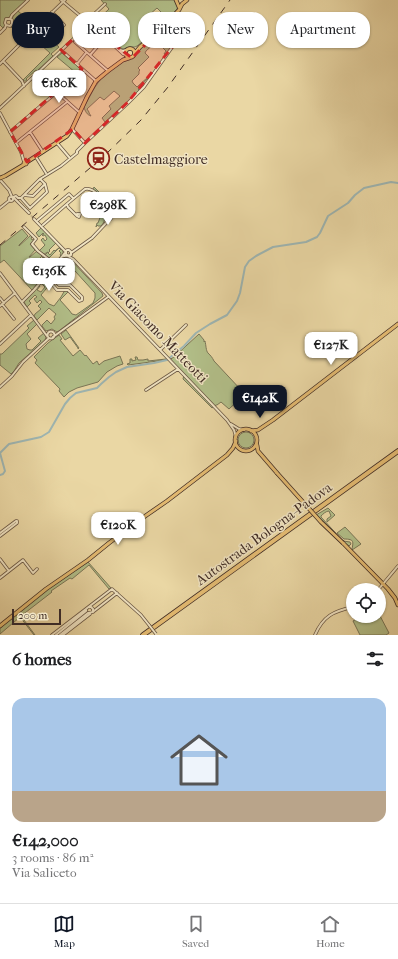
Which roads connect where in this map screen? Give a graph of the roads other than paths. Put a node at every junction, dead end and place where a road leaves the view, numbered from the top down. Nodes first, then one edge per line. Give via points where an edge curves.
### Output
1 (28, 0) edge
2 (63, 1) edge
3 (182, 2) edge
4 (105, 4) dead end
5 (52, 12) edge
6 (76, 12) edge
7 (96, 12) edge
8 (177, 12) edge
9 (10, 19) junction
10 (6, 25) junction
11 (0, 33) edge
12 (72, 39) edge
13 (16, 48) edge
14 (82, 48) edge
15 (96, 48) edge
16 (117, 48) edge
17 (118, 48) edge
18 (138, 48) edge
19 (139, 48) edge
20 (172, 48) edge
21 (133, 49) junction
22 (61, 50) junction
23 (126, 50) junction
24 (87, 52) junction
25 (135, 53) junction
26 (90, 55) junction
27 (127, 56) junction
28 (3, 61) junction
29 (0, 64) edge
30 (77, 64) junction
31 (82, 69) junction
32 (108, 71) junction
33 (22, 81) junction
34 (96, 81) junction
35 (28, 83) junction
36 (49, 85) dead end
37 (24, 86) junction
38 (57, 92) junction
39 (67, 102) junction
40 (0, 108) edge
41 (0, 113) edge
42 (80, 113) junction
43 (72, 129) junction
44 (10, 132) junction
45 (30, 132) junction
46 (16, 143) junction
47 (56, 143) junction
48 (86, 143) junction
49 (43, 152) junction
50 (36, 157) junction
51 (69, 157) dead end
52 (25, 163) junction
53 (46, 173) dead end
54 (40, 179) junction
55 (0, 180) edge
56 (45, 184) junction
57 (36, 192) junction
58 (24, 195) junction
59 (12, 198) junction
60 (21, 198) junction
61 (41, 198) junction
62 (72, 198) junction
63 (67, 204) junction
64 (0, 208) edge
65 (107, 208) junction
66 (71, 210) junction
67 (29, 213) tunnel mouth
68 (110, 214) junction
69 (107, 216) junction
70 (34, 219) tunnel mouth
71 (110, 219) junction
72 (38, 220) dead end
73 (43, 225) dead end
74 (104, 225) junction
75 (24, 227) dead end
76 (76, 249) junction
77 (67, 253) junction
78 (71, 253) junction
79 (74, 259) junction
80 (56, 265) junction
81 (0, 273) edge
82 (47, 275) junction
83 (61, 285) junction
84 (71, 286) junction
85 (61, 289) junction
86 (68, 290) junction
87 (15, 294) junction
88 (108, 295) junction
89 (0, 298) edge
90 (22, 302) junction
91 (2, 304) edge
92 (31, 314) junction
93 (14, 319) dead end
94 (398, 324) edge
95 (186, 325) dead end
96 (54, 333) junction
97 (59, 333) junction
98 (48, 336) junction
99 (53, 337) junction
100 (0, 344) edge
101 (160, 350) junction
102 (178, 369) junction
103 (0, 387) edge
104 (146, 390) dead end
105 (227, 420) junction
106 (273, 420) junction
107 (244, 430) junction
108 (250, 431) junction
109 (236, 437) junction
110 (256, 438) junction
111 (236, 441) junction
112 (257, 443) junction
113 (242, 450) junction
114 (248, 451) junction
115 (398, 452) edge
116 (227, 455) junction
117 (263, 458) junction
118 (0, 533) edge
119 (0, 536) edge
120 (0, 559) edge
121 (4, 564) junction
122 (398, 566) edge
123 (0, 568) edge
124 (37, 569) dead end
125 (9, 571) junction
126 (0, 578) edge
127 (383, 583) edge
128 (385, 583) edge
129 (386, 586) edge
130 (117, 593) junction
131 (398, 605) edge
132 (89, 607) junction
133 (346, 608) edge
134 (87, 612) junction
135 (93, 612) junction
136 (0, 626) edge
137 (52, 635) edge
138 (56, 635) edge
139 (62, 635) edge
140 (143, 635) edge
141 (147, 635) edge
142 (156, 635) edge
143 (315, 635) edge

1 - 9 street
2 - 5 street
2 - 6 street
3 - 8 main road
4 - 7 street
9 - 10 street via 5,20
9 - 10 street via 12,24
10 - 11 street
12 - 22 street
13 - 28 street
14 - 24 street
15 - 26 street
16 - 27 street
17 - 23 street
18 - 21 main road
19 - 25 main road
20 - 48 street via 144,87
21 - 23 main road
21 - 25 main road
22 - 30 street
22 - 35 street
23 - 27 main road
24 - 26 street
24 - 30 street
25 - 27 main road via 133,57
26 - 32 street
27 - 32 main road
28 - 29 street
28 - 33 street
30 - 31 street
31 - 34 street
31 - 38 street
32 - 34 main road
33 - 35 street
33 - 37 street
34 - 42 main road
35 - 37 street
36 - 38 street
37 - 40 street
38 - 39 street
38 - 44 street
39 - 42 street
39 - 45 street
41 - 44 street
42 - 43 main road
43 - 47 main road
43 - 48 street
44 - 46 street
45 - 46 street
45 - 49 street
46 - 52 street
47 - 49 main road
47 - 51 street
48 - 54 street via 61,166
49 - 50 main road
50 - 52 main road
50 - 53 street
52 - 55 main road
54 - 56 street
54 - 58 street
55 - 59 street
56 - 57 street
56 - 61 street via 47,192
57 - 58 street via 33,196
57 - 61 street
58 - 60 street
59 - 60 street
59 - 64 street
59 - 67 street
60 - 61 street via 30,208
62 - 63 street
62 - 65 street via 89,188 100,197
62 - 72 street via 69,194
63 - 66 street
63 - 73 street
65 - 68 street
65 - 69 street
66 - 66 street via 77,216 80,215 79,214
68 - 69 street
68 - 71 street
69 - 71 street
69 - 74 street
70 - 77 street, Via Giacomo Matteotti
71 - 74 street
74 - 76 street via 92,238
75 - 80 street via 36,239 32,244
76 - 77 street
76 - 78 street
77 - 78 street
77 - 78 street, Via Giacomo Matteotti
77 - 79 street, Via Giacomo Matteotti
77 - 80 street
78 - 79 street, Via Giacomo Matteotti
79 - 88 street, Via Giacomo Matteotti
80 - 82 street
81 - 87 street
82 - 83 street
82 - 85 street
82 - 90 street
83 - 84 street
83 - 85 street
84 - 86 street
84 - 86 street via 82,300
85 - 86 street
87 - 90 street
87 - 91 street
88 - 97 street
88 - 101 street, Via Giacomo Matteotti
89 - 91 street
90 - 92 street
91 - 93 street
92 - 98 street
92 - 100 street
94 - 106 main road
95 - 101 street
96 - 97 street
96 - 98 street via 51,331
96 - 99 street
97 - 99 street
98 - 99 street
98 - 103 street
101 - 102 street, Via Giacomo Matteotti
102 - 104 street
102 - 105 street, Via Giacomo Matteotti
105 - 107 street, Via Giacomo Matteotti
105 - 109 street, Via Giacomo Matteotti
106 - 108 main road via 258,430
106 - 110 main road
107 - 108 main road
107 - 109 main road
108 - 110 main road
109 - 111 main road
110 - 112 main road
111 - 113 main road
111 - 116 main road
112 - 114 main road
112 - 117 main road via 256,447
113 - 114 main road
113 - 116 main road
114 - 117 main road via 255,452
115 - 140 highway, Autostrada Bologna-Padova
115 - 141 highway, Autostrada Bologna-Padova
116 - 136 main road
117 - 127 main road, bridge via 321,522
118 - 119 street via 17,521
120 - 121 street
121 - 123 street
121 - 125 street
122 - 128 street
124 - 125 street via 33,573 23,560
125 - 126 street
129 - 131 main road
130 - 132 street via 112,588
130 - 135 street
130 - 142 street, bridge via 141,615
132 - 134 street
132 - 135 street via 93,608
132 - 137 street
133 - 143 street via 330,615 319,626
134 - 135 street
134 - 138 street
134 - 139 street
135 - 139 street

